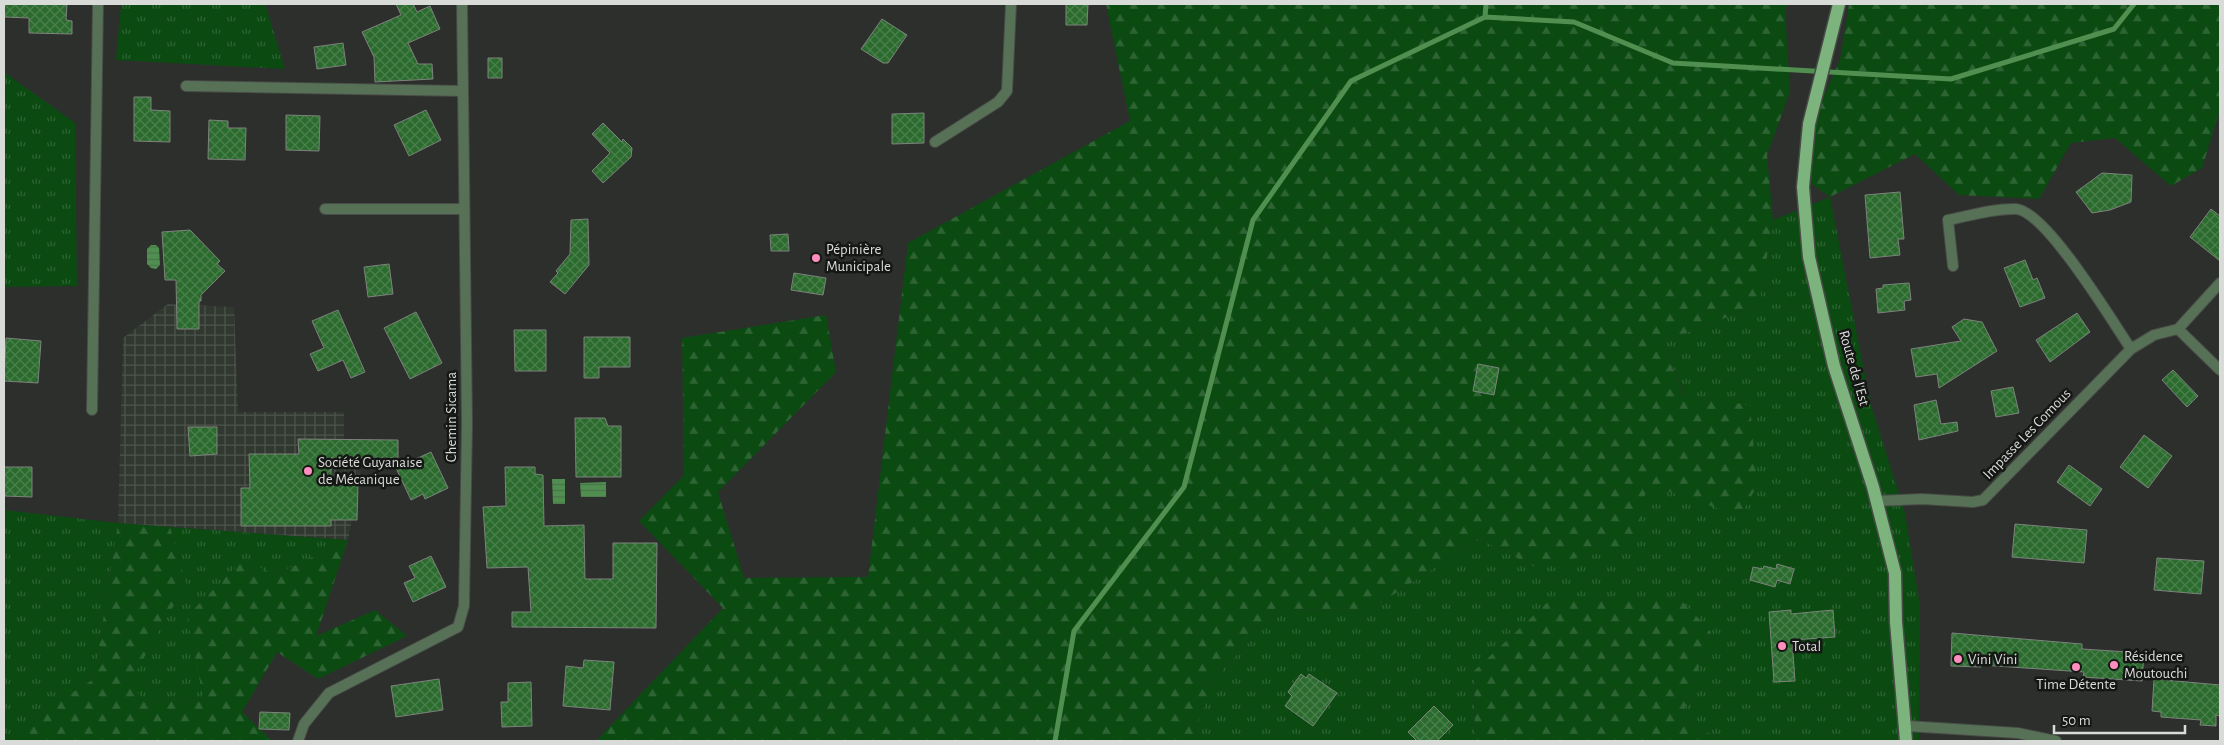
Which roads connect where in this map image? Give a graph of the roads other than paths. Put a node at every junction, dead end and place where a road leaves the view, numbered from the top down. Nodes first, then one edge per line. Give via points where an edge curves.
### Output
1 (98, 4) edge
2 (462, 4) edge
3 (1011, 4) edge
4 (1840, 4) edge
5 (186, 86) dead end
6 (463, 91) junction
7 (936, 142) dead end
8 (325, 209) dead end
9 (464, 209) junction
10 (1953, 266) dead end
11 (2220, 283) edge
12 (2178, 328) junction
13 (2131, 349) junction
14 (2220, 370) edge
15 (92, 410) dead end
16 (1876, 501) junction
17 (1907, 726) junction
18 (298, 741) edge
19 (1906, 741) edge
20 (2056, 741) edge

1 - 15 street
2 - 6 street, Chemin Sicama
3 - 7 street via 1007,91 998,102
4 - 16 main road, Route de l'Est via 1809,124 1803,187 1809,257 1834,366
5 - 6 street
6 - 9 street, Chemin Sicama
8 - 9 street
9 - 18 street, Chemin Sicama via 467,424 464,606 458,627 329,694 304,724
10 - 13 street via 1948,220 2017,209 2034,217 2052,234
11 - 12 street
12 - 13 street, Impasse Les Comous via 2154,334
12 - 14 street
13 - 16 street, Impasse Les Comous via 1983,500
16 - 17 main road, Route de l'Est via 1895,574 1896,622
17 - 19 main road, Route de l'Est
17 - 20 street via 2018,733

